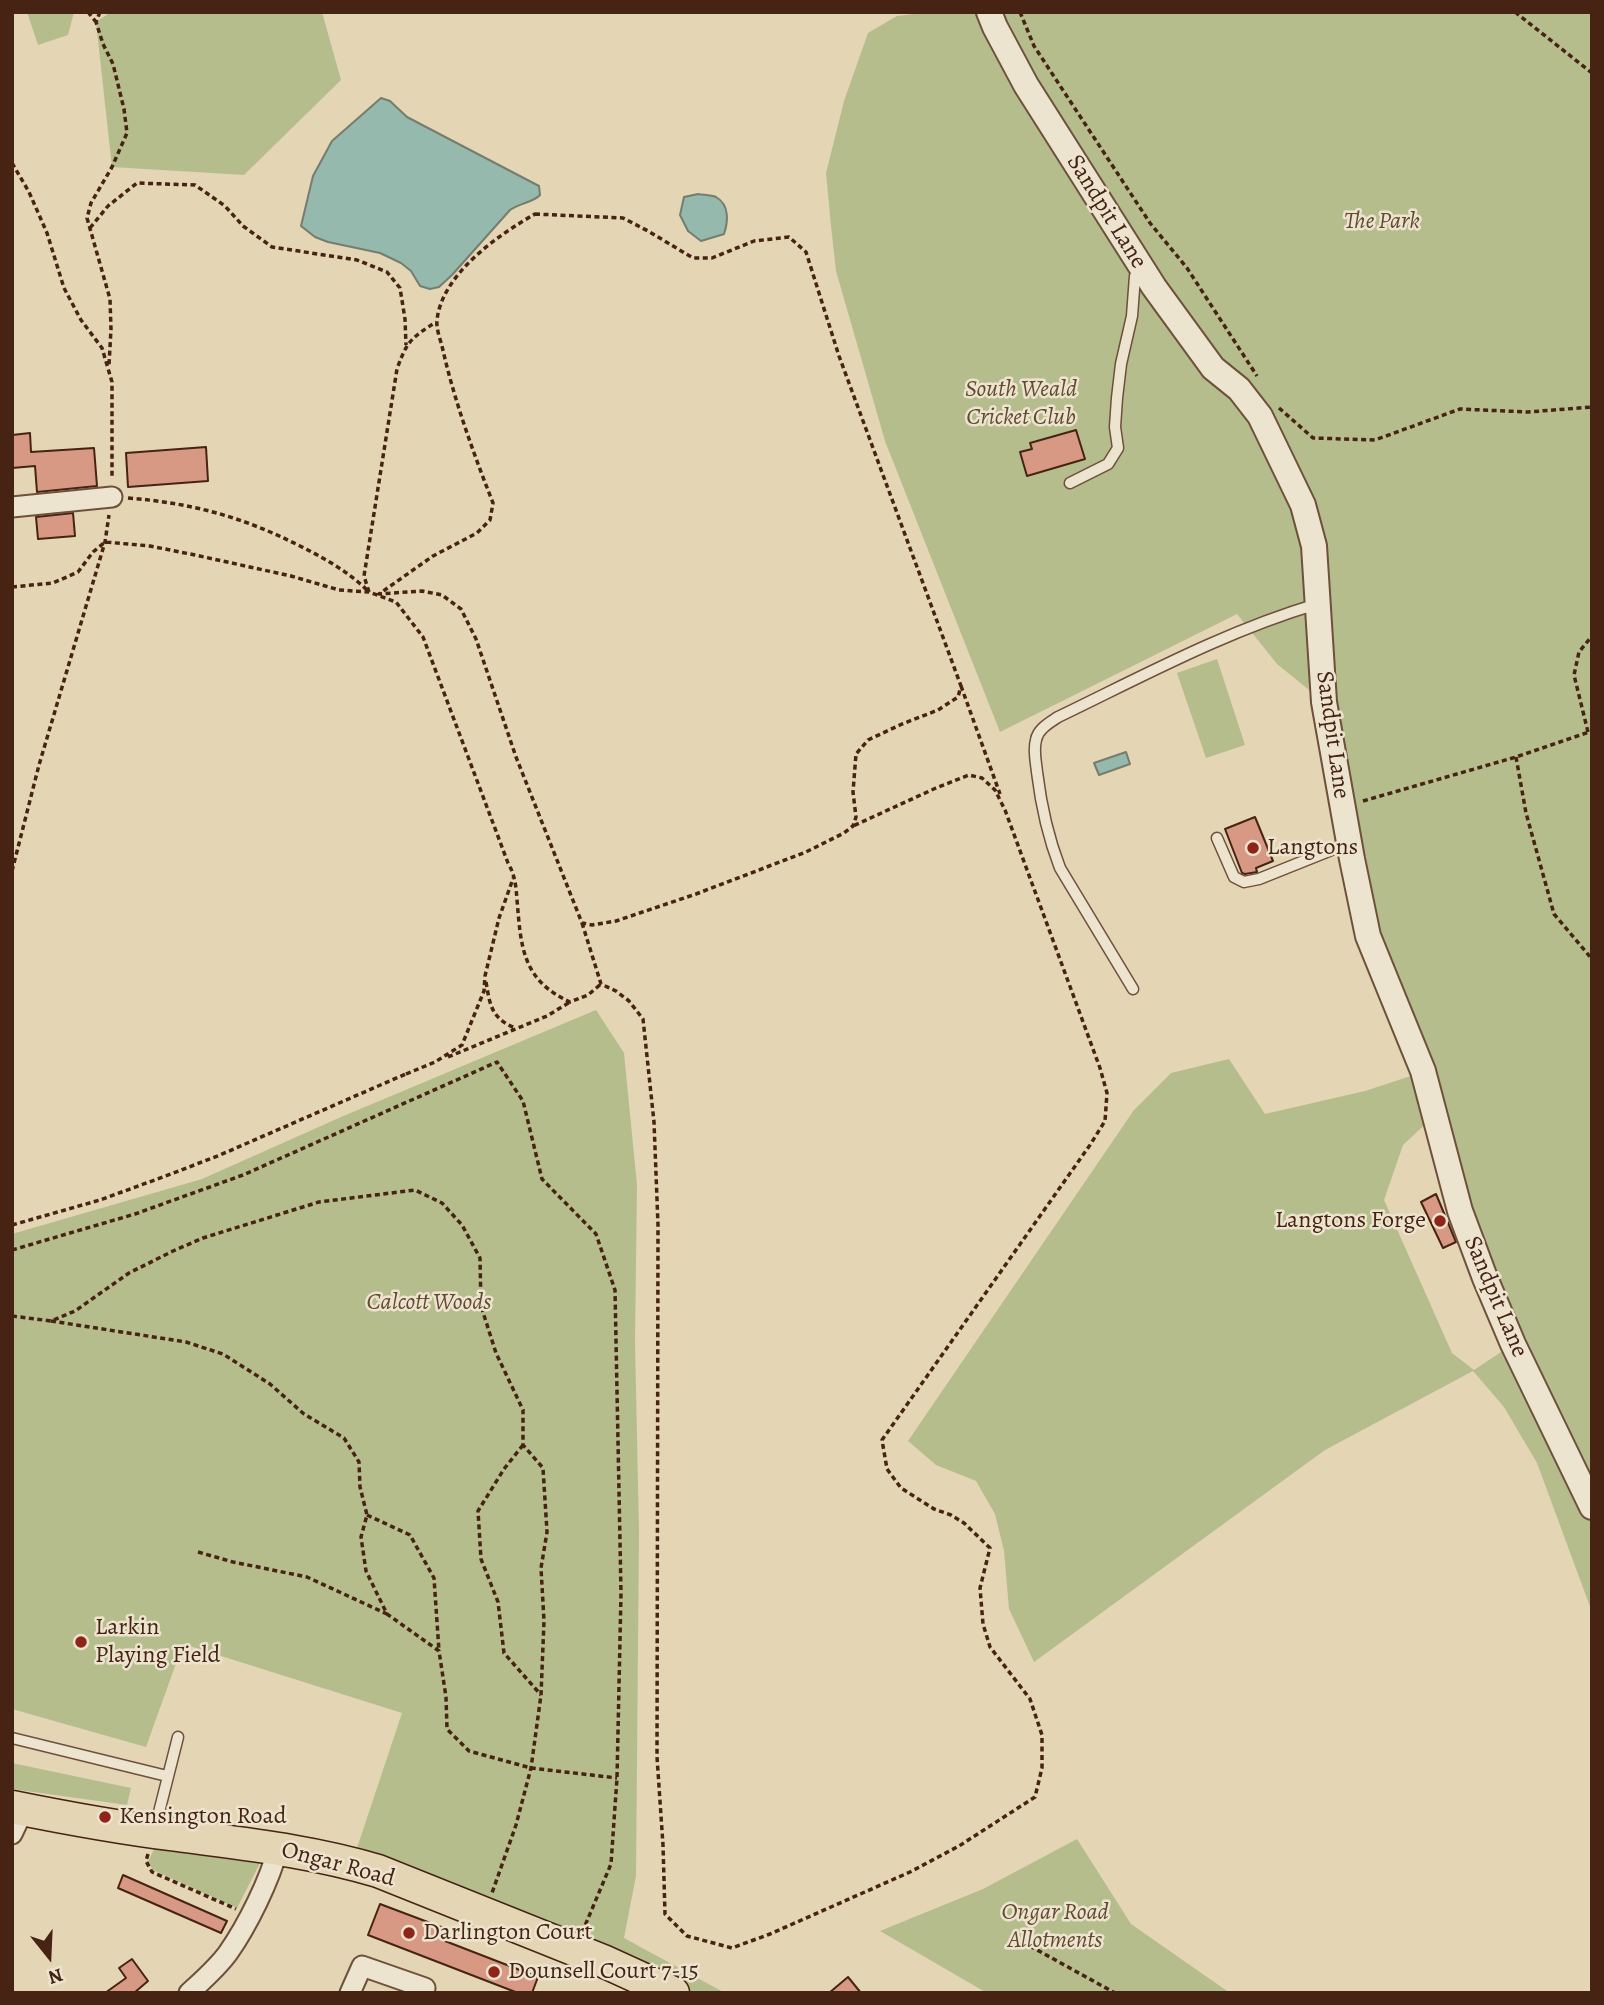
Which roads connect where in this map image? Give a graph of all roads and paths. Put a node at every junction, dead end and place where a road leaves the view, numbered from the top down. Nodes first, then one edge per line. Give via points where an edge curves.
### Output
1 (88, 12) edge
2 (100, 12) edge
3 (989, 12) edge
4 (1020, 12) edge
5 (1515, 12) edge
6 (96, 22) junction
7 (1592, 73) edge
8 (12, 163) edge
9 (90, 228) junction
10 (1142, 270) junction
11 (436, 322) junction
12 (406, 345) junction
13 (109, 370) junction
14 (1259, 379) dead end
15 (1592, 407) edge
16 (1279, 408) dead end
17 (1070, 483) dead end
18 (112, 497) junction
19 (12, 507) edge
20 (105, 542) junction
21 (12, 587) edge
22 (369, 592) junction
23 (379, 594) junction
24 (1318, 604) junction
25 (1592, 636) edge
26 (961, 686) junction
27 (1590, 732) edge
28 (1516, 757) junction
29 (1343, 806) junction
30 (1005, 810) junction
31 (853, 826) junction
32 (1217, 838) dead end
33 (1349, 842) junction
34 (12, 871) edge
35 (514, 874) junction
36 (582, 923) junction
37 (1592, 959) edge
38 (485, 976) junction
39 (601, 984) junction
40 (1133, 989) dead end
41 (570, 1002) junction
42 (516, 1028) junction
43 (435, 1062) junction
44 (12, 1225) edge
45 (12, 1250) edge
46 (12, 1316) edge
47 (51, 1321) junction
48 (523, 1445) junction
49 (1592, 1507) edge
50 (368, 1515) junction
51 (198, 1552) dead end
52 (387, 1614) junction
53 (439, 1651) junction
54 (541, 1695) junction
55 (178, 1737) dead end
56 (12, 1738) edge
57 (531, 1768) junction
58 (167, 1776) junction
59 (617, 1779) junction
60 (16, 1817) edge
61 (154, 1832) junction
62 (278, 1848) junction
63 (483, 1914) junction
64 (250, 1916) junction
65 (1030, 1946) dead end
66 (576, 1950) junction
67 (425, 1988) dead end
68 (654, 1989) edge
69 (189, 1993) edge
70 (351, 1993) edge
71 (1115, 1993) edge

1 - 6 path
2 - 6 path
3 - 10 street, Sandpit Lane via 1027,85
4 - 14 path via 1034,46
5 - 7 path
6 - 9 path via 113,64 127,133 91,203
8 - 13 path via 47,233 64,288 102,348
9 - 12 path via 137,183 195,185 272,247 357,260 387,272 400,288
9 - 13 path via 110,299
10 - 17 lane via 1135,276 1120,375 1115,427 1118,448 1108,464
10 - 24 street, Sandpit Lane via 1213,368 1239,389 1260,416 1306,514 1314,546
11 - 12 path
11 - 23 path via 493,503 490,520 477,533 433,556
11 - 26 path via 446,292 472,260 505,231 535,214 623,218 693,258 712,258 754,241 789,237 806,252 839,356
12 - 22 path via 397,369 364,576
13 - 18 path
15 - 16 path via 1528,412 1460,409 1375,440 1313,438
18 - 19 street
18 - 20 path
18 - 22 path via 169,501 251,523 313,552
20 - 21 path via 78,572 53,583
20 - 22 path via 150,546 339,590
20 - 34 path
22 - 23 path
23 - 35 path via 396,602 423,637
23 - 36 path via 422,591 442,595 461,609
24 - 29 street, Sandpit Lane via 1324,702
24 - 40 lane via 1195,650 1058,717 1035,739 1048,834 1060,868
25 - 27 path via 1579,652 1574,675
26 - 30 path
26 - 31 path via 958,697 938,710 868,740 856,754
27 - 28 path
28 - 29 path
28 - 37 path via 1525,813 1554,914
29 - 33 street, Sandpit Lane
30 - 31 path via 995,790 982,778 969,775
30 - 39 path via 1100,1068 1107,1093 1105,1121 882,1440 887,1469 901,1488 964,1523 989,1548 980,1588 983,1624 990,1647 1030,1699 1042,1735 1042,1768 1035,1797 959,1846 910,1872 732,1948 687,1936 665,1914 657,1757 658,1225 654,1122 643,1019 629,1001
31 - 36 path via 806,852 696,894 616,921
32 - 33 lane via 1234,877 1244,883
33 - 49 street, Sandpit Lane via 1368,936 1423,1071 1460,1211 1513,1344
35 - 38 path
35 - 41 path via 525,959 552,994
36 - 39 path
38 - 42 path via 493,1012
38 - 43 path via 484,991 462,1045
39 - 41 path
41 - 42 path
42 - 43 path
43 - 44 path via 171,1174
45 - 59 path via 135,1214 243,1175 498,1062 523,1101 542,1179 596,1234 615,1290 621,1593
46 - 47 path
47 - 48 path via 75,1311 129,1273 203,1238 319,1202 415,1190 442,1203 480,1258 481,1306 496,1353 523,1410
47 - 50 path via 187,1342 223,1354 344,1438 359,1462
48 - 54 path via 543,1468 547,1532 541,1568
48 - 54 path via 478,1511 481,1559 498,1602 504,1653
50 - 52 path via 361,1537 366,1571
50 - 53 path via 410,1535 434,1578
51 - 52 path via 307,1577
52 - 53 path
53 - 57 path via 447,1729 469,1751
54 - 57 path
55 - 58 lane
56 - 58 lane
57 - 59 path
57 - 63 path via 502,1868
58 - 61 lane
59 - 66 path via 611,1864
60 - 61 main road, Ongar Road
61 - 62 main road, Ongar Road
61 - 64 path via 146,1861 152,1872
62 - 63 main road, Ongar Road via 378,1871
62 - 64 street
63 - 66 main road, Ongar Road
64 - 69 street via 228,1954
65 - 71 path
66 - 68 main road, Ongar Road
67 - 70 street via 362,1966

